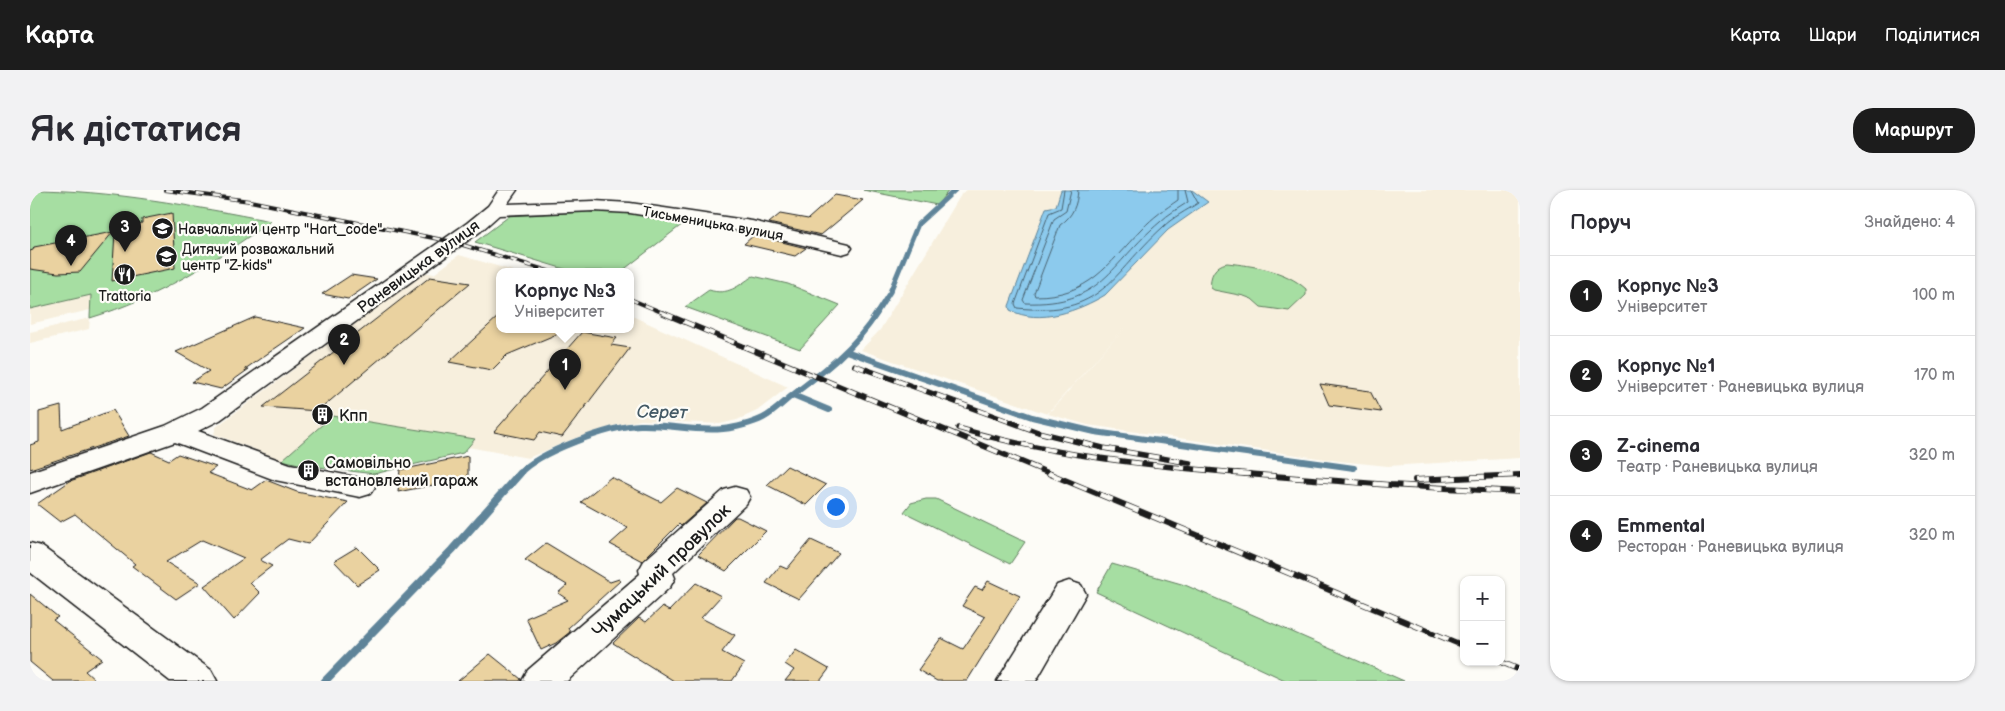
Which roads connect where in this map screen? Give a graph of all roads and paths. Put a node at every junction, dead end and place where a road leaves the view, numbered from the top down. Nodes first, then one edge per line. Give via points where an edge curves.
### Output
1 (508, 190) edge
2 (494, 210) junction
3 (842, 248) dead end
4 (175, 432) junction
5 (30, 483) edge
6 (360, 487) dead end
7 (735, 498) dead end
8 (30, 555) edge
9 (1069, 594) dead end
10 (198, 681) edge
11 (541, 681) edge
12 (1016, 681) edge

1 - 2 street, Раневицька вулиця
2 - 3 street, Тисьменицька вулиця via 594,206 630,208 752,227
2 - 4 street, Раневицька вулиця via 248,389 211,414
4 - 5 street, Раневицька вулиця
4 - 6 street via 286,474
7 - 11 street, Чумацький провулок via 656,570 658,578
8 - 10 street
9 - 12 street

